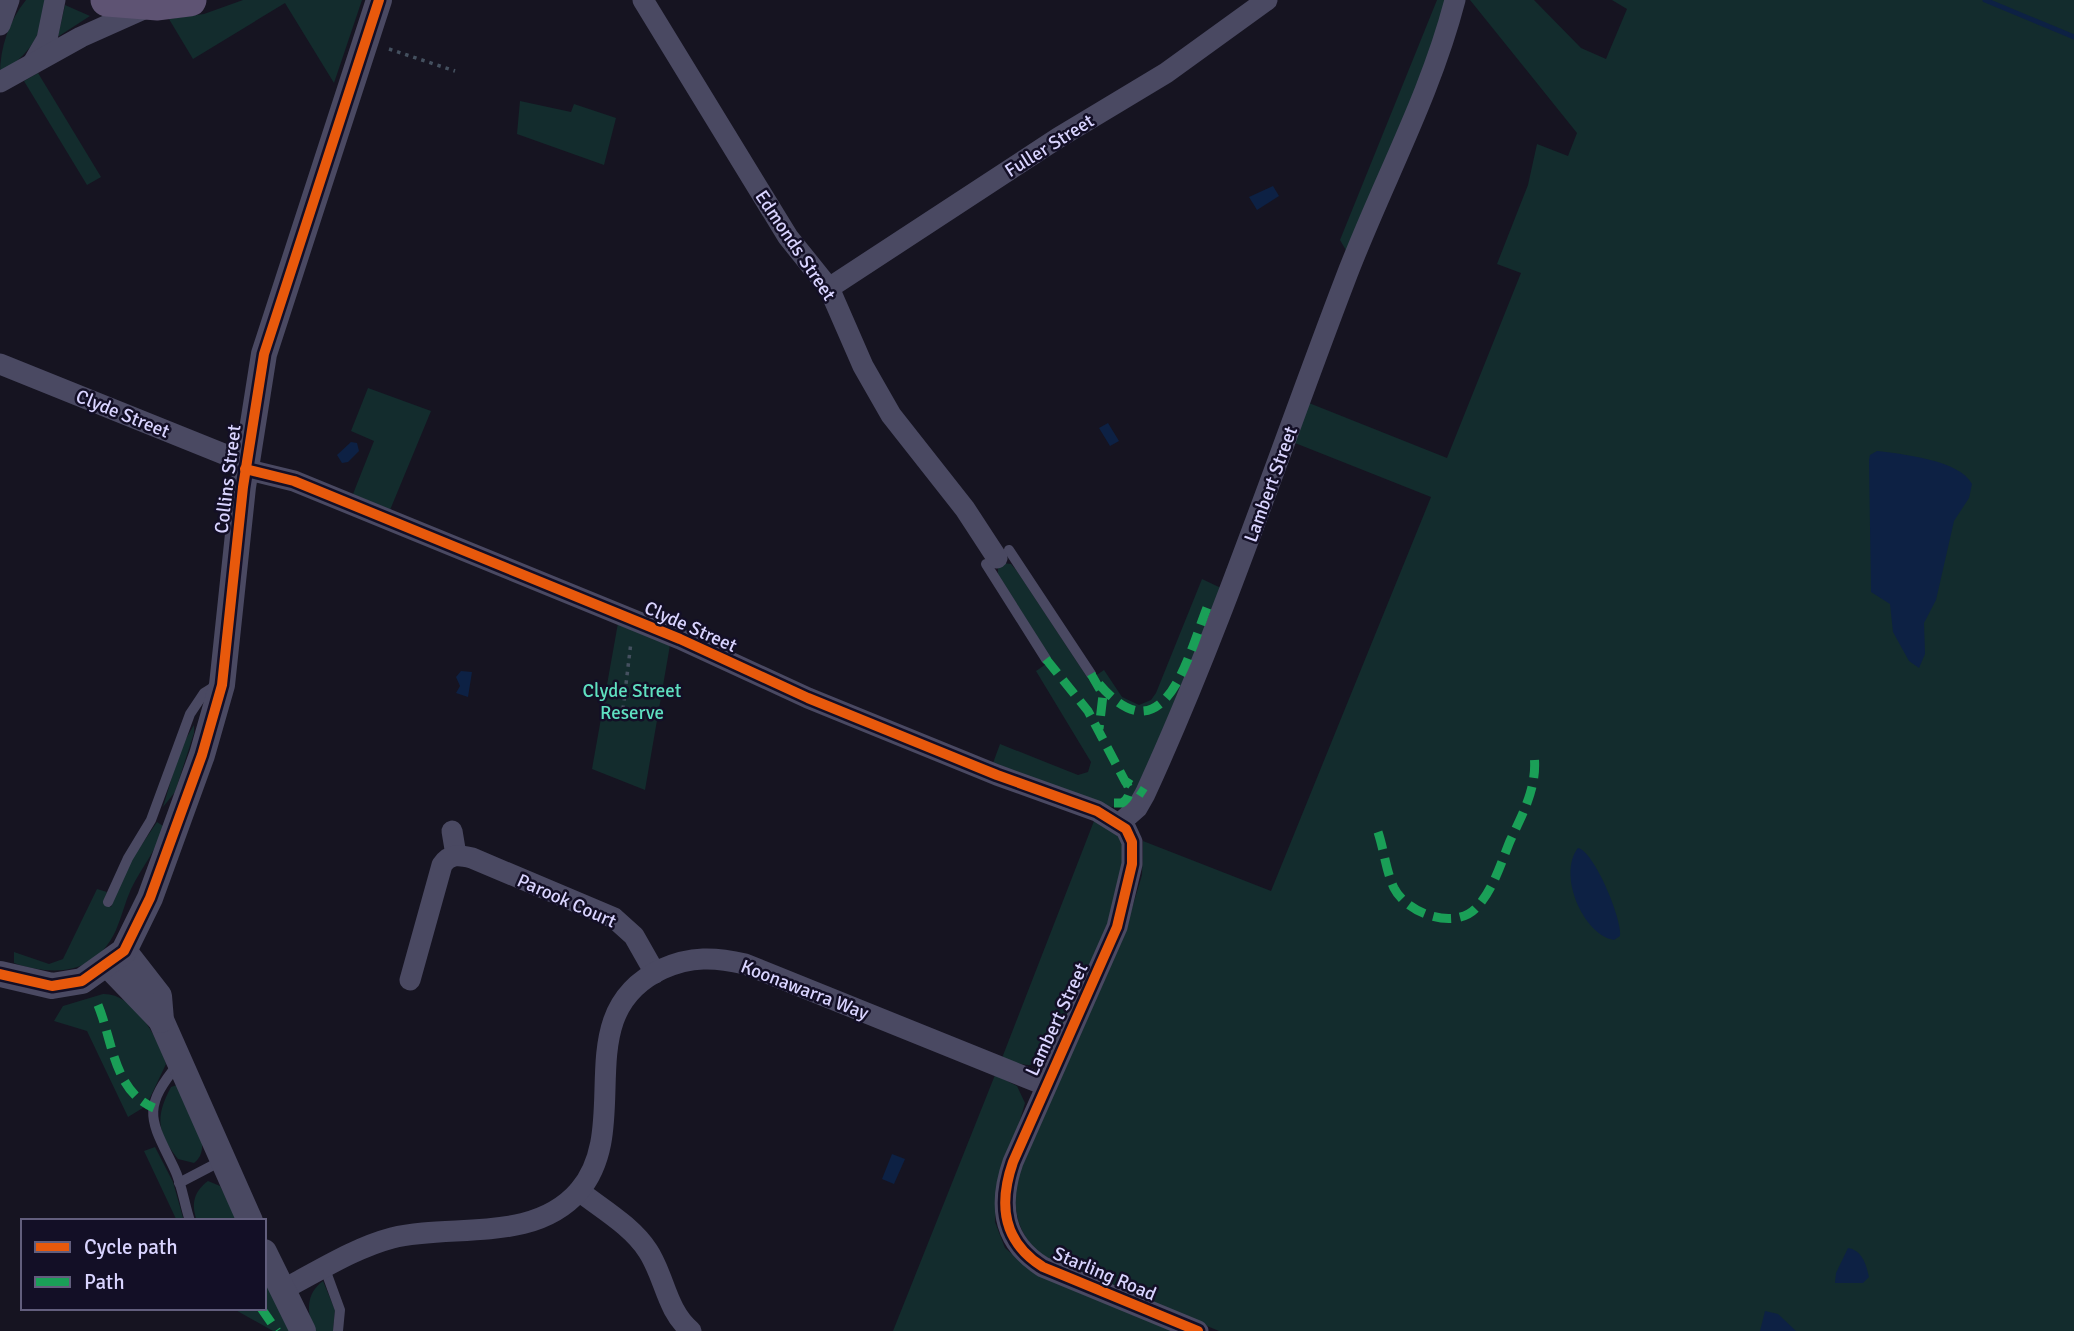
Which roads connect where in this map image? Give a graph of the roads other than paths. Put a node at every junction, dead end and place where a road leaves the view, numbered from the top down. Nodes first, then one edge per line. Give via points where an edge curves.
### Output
1 (9, 0) edge
2 (55, 0) edge
3 (107, 0) edge
4 (379, 0) edge
5 (643, 0) edge
6 (1266, 0) edge
7 (1455, 0) edge
8 (174, 2) edge
9 (0, 25) edge
10 (33, 64) junction
11 (0, 82) edge
12 (829, 288) junction
13 (0, 364) edge
14 (246, 466) junction
15 (997, 557) junction
16 (1046, 659) dead end
17 (1091, 674) dead end
18 (166, 816) junction
19 (1120, 823) junction
20 (452, 831) dead end
21 (456, 855) junction
22 (108, 902) dead end
23 (116, 958) junction
24 (655, 973) junction
25 (0, 974) edge
26 (410, 980) dead end
27 (180, 1062) junction
28 (1045, 1085) junction
29 (223, 1160) junction
30 (179, 1183) junction
31 (579, 1191) junction
32 (189, 1219) edge
33 (249, 1219) edge
34 (1009, 1233) joint
35 (266, 1257) edge
36 (325, 1269) junction
37 (282, 1290) junction
38 (303, 1331) edge
39 (338, 1331) edge
40 (691, 1331) edge
41 (1198, 1331) edge

1 - 9 street
2 - 10 street via 47,39
3 - 8 main road
4 - 14 street, Collins Street via 269,335
5 - 12 street, Edmonds Street via 788,237
6 - 12 street, Fuller Street via 1166,73
7 - 19 street, Lambert Street via 1426,86 1345,278 1242,562 1146,794
8 - 10 street via 102,27
10 - 11 street
12 - 15 street, Edmonds Street via 863,366 891,415
13 - 14 street, Clyde Street
14 - 18 street, Collins Street via 222,683 213,722
14 - 19 street, Clyde Street via 680,639 820,703
15 - 16 lane, Edmonds Street
15 - 17 lane, Edmonds Street
18 - 22 lane, Collins Street via 128,858
18 - 23 street, Collins Street via 150,898
19 - 28 street, Lambert Street via 1130,835 1133,851 1125,901 1107,953
20 - 21 street
21 - 24 street, Parook Court via 614,918 634,936
21 - 26 street via 442,865
23 - 25 street via 82,981 62,986
23 - 27 street via 161,1020
24 - 28 street, Koonawarra Way via 690,959 745,964
24 - 31 street, Koonawarra Way via 631,992 610,1030 601,1143
27 - 29 street
27 - 30 lane via 156,1102 152,1120
28 - 34 street, Lambert Street via 1009,1174 1003,1204
29 - 30 lane
29 - 33 street
30 - 32 lane
31 - 36 street, Koonawarra Way via 534,1221 393,1238
31 - 40 street via 643,1243 671,1306
34 - 41 street, Starling Road via 1021,1250 1043,1267
35 - 37 street
36 - 37 street, Koonawarra Way
36 - 39 lane via 339,1306
37 - 38 street

